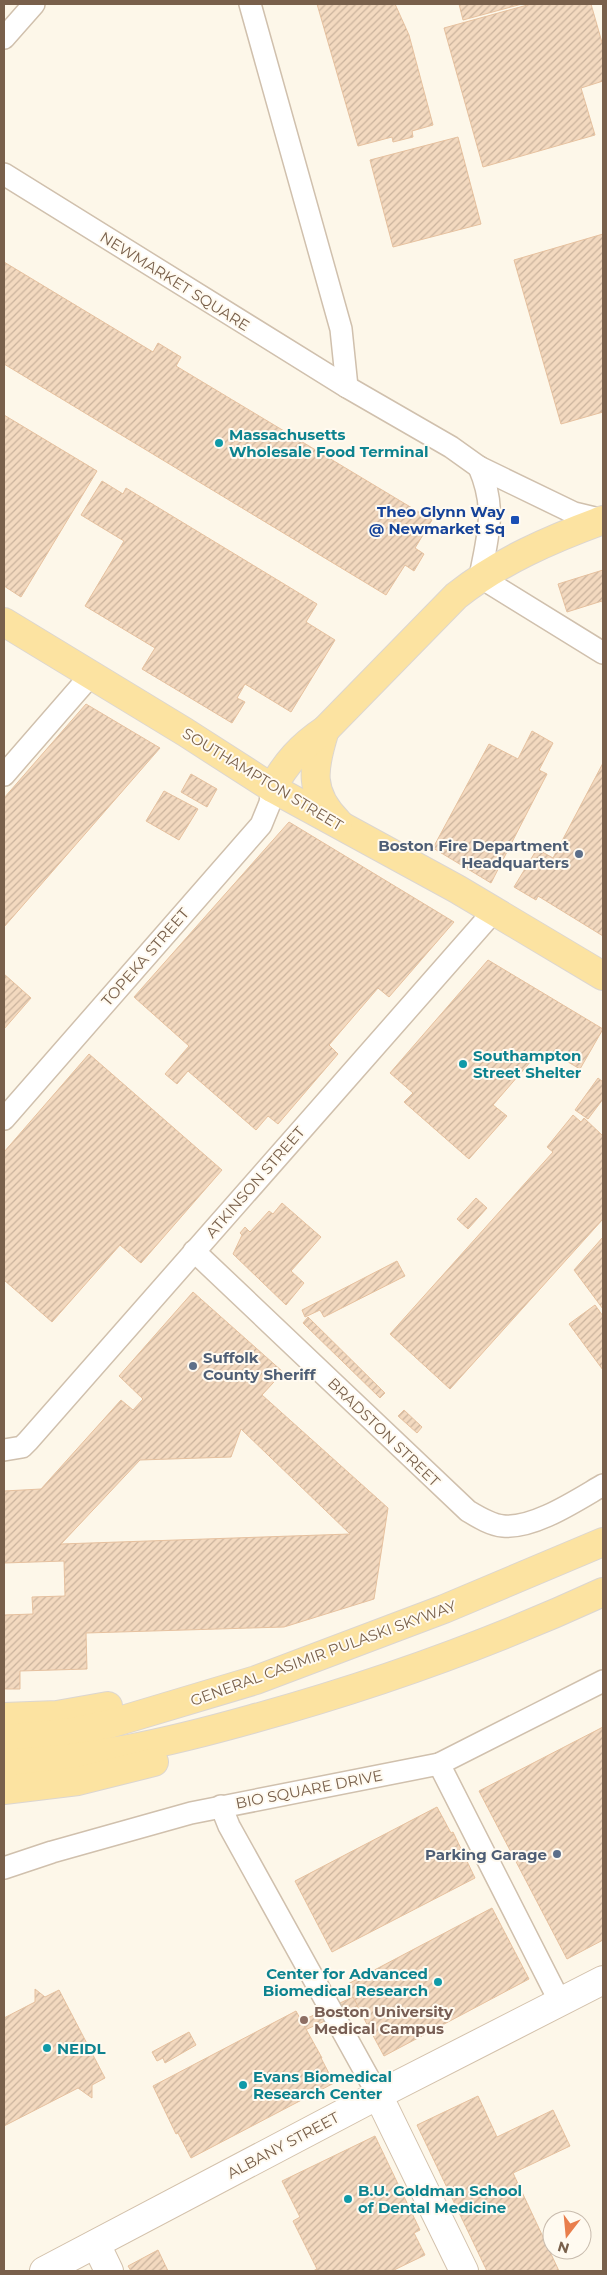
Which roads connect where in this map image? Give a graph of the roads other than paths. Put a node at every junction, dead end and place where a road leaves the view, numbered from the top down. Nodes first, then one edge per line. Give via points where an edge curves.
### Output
1 (34, 4) edge
2 (250, 4) edge
3 (4, 38) edge
4 (4, 174) edge
5 (347, 387) junction
6 (479, 467) junction
7 (603, 520) edge
8 (480, 577) junction
9 (4, 622) edge
10 (603, 653) edge
11 (91, 675) junction
12 (326, 730) junction
13 (4, 775) edge
14 (272, 788) junction
15 (345, 829) junction
16 (494, 911) junction
17 (603, 976) edge
18 (4, 1119) edge
19 (194, 1251) junction
20 (9, 1450) edge
21 (603, 1486) edge
22 (603, 1542) edge
23 (603, 1592) edge
24 (603, 1681) edge
25 (197, 1700) junction
26 (298, 1707) junction
27 (4, 1717) edge
28 (4, 1739) edge
29 (4, 1763) edge
30 (439, 1764) junction
31 (4, 1790) edge
32 (221, 1806) junction
33 (4, 1868) edge
34 (603, 1980) edge
35 (560, 2002) junction
36 (378, 2095) junction
37 (96, 2244) junction
38 (44, 2271) edge
39 (109, 2271) edge
40 (464, 2271) edge

1 - 3 street
2 - 5 street via 341,329
4 - 5 street, NEWMARKET SQUARE
5 - 6 street, NEWMARKET SQUARE via 451,447
6 - 7 street, NEWMARKET SQUARE via 574,513
6 - 8 street via 490,503 490,524
7 - 8 main road via 561,535
8 - 10 street
8 - 12 main road via 430,622
9 - 11 main road, SOUTHAMPTON STREET
11 - 13 street
11 - 14 main road, SOUTHAMPTON STREET
12 - 14 main road via 293,755
12 - 15 main road via 316,766 318,796 327,811
14 - 15 main road, SOUTHAMPTON STREET
14 - 18 street, TOPEKA STREET via 270,803 260,825
15 - 16 main road, SOUTHAMPTON STREET
16 - 17 main road, SOUTHAMPTON STREET
16 - 19 street, ATKINSON STREET
19 - 20 street, ATKINSON STREET via 28,1441 22,1447
19 - 21 street, BRADSTON STREET via 468,1511 503,1526 518,1525 556,1512
22 - 25 main road, GENERAL CASIMIR PULASKI SKYWAY via 391,1630
23 - 26 main road via 479,1645
24 - 30 street, BIO SQUARE DRIVE
25 - 27 main road via 136,1701 57,1714
25 - 28 main road, GENERAL CASIMIR PULASKI SKYWAY via 73,1732
26 - 29 main road via 137,1749 66,1760
26 - 31 main road via 227,1739 135,1768 78,1781
30 - 32 street, BIO SQUARE DRIVE
30 - 35 street
32 - 33 street, BIO SQUARE DRIVE
32 - 36 street via 229,1826
34 - 35 main road, ALBANY STREET
35 - 36 main road, ALBANY STREET
36 - 37 main road, ALBANY STREET
36 - 40 main road
37 - 38 main road, ALBANY STREET
37 - 39 main road

